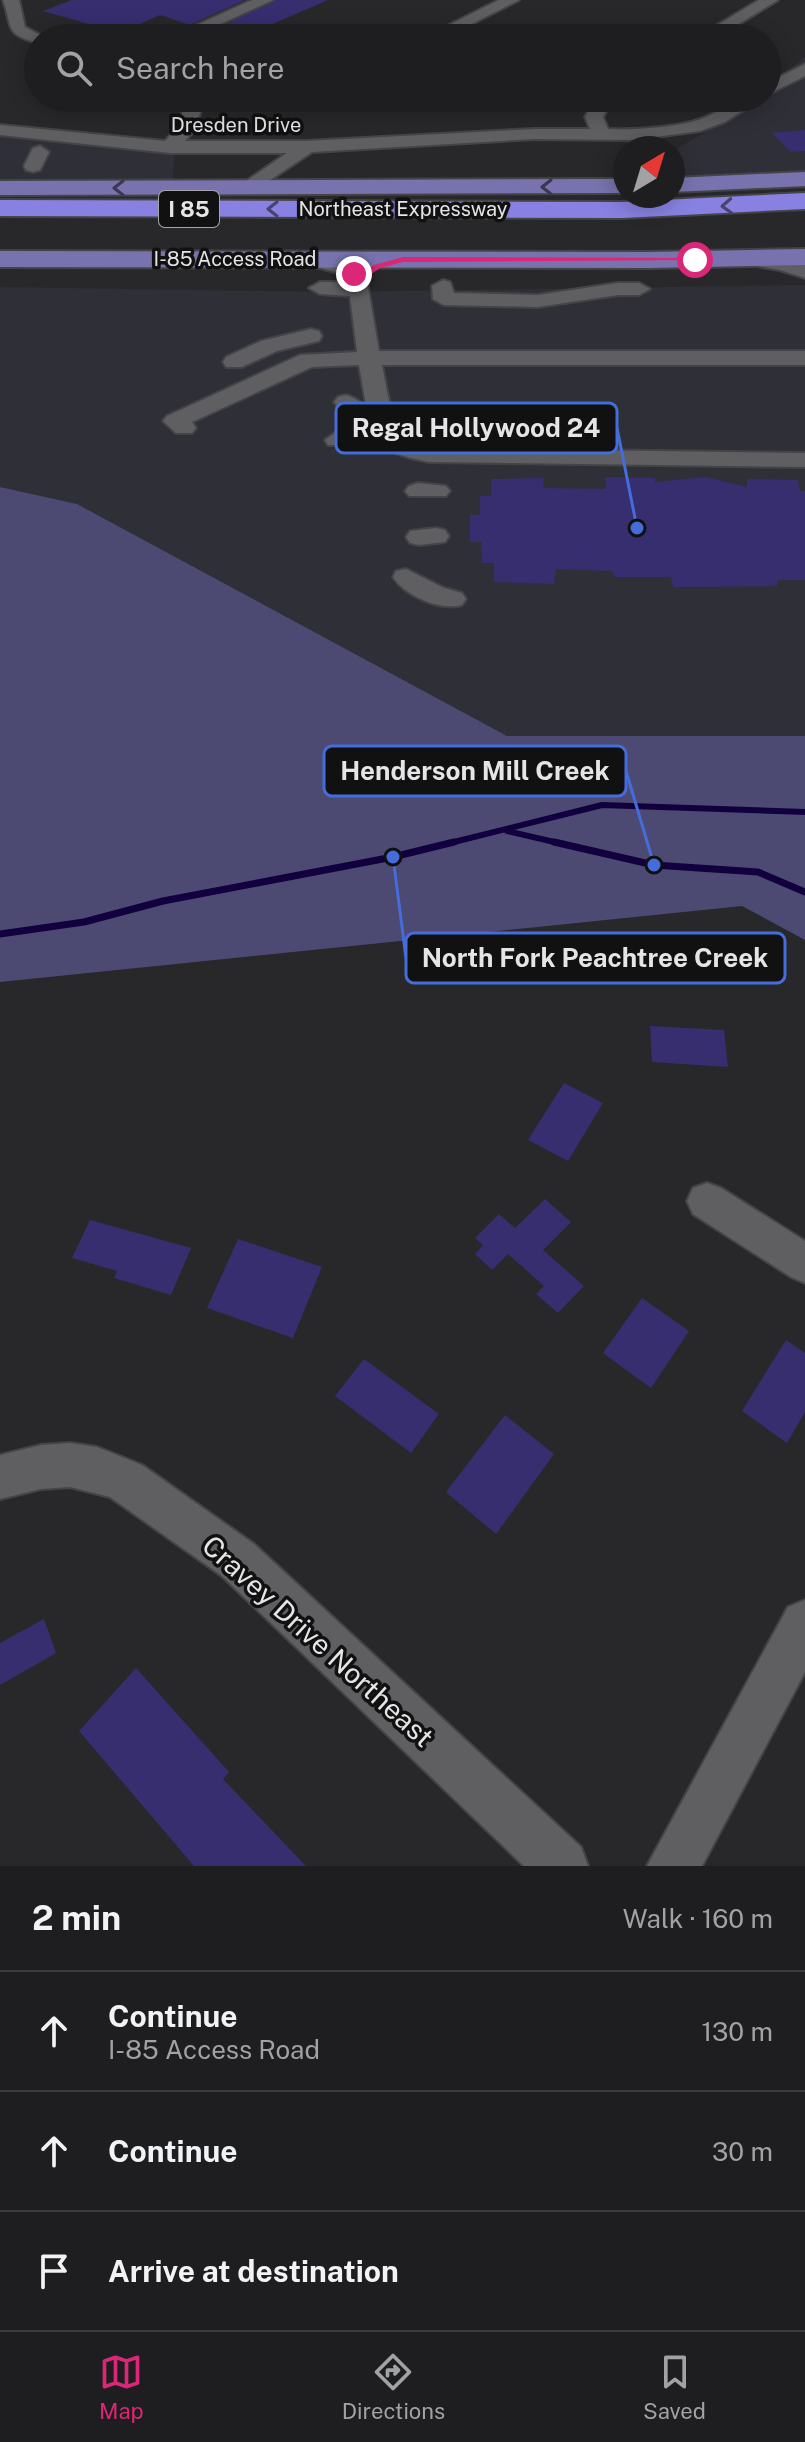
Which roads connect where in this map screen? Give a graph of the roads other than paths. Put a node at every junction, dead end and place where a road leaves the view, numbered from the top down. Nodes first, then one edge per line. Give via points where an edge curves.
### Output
1 (265, 0) edge
2 (511, 0) edge
3 (770, 0) edge
4 (16, 1) edge
5 (209, 24) edge
6 (460, 24) edge
7 (728, 24) edge
8 (24, 34) edge
9 (805, 69) edge
10 (781, 82) edge
11 (191, 112) edge
12 (597, 112) edge
13 (730, 112) edge
14 (0, 130) edge
15 (601, 135) junction
16 (170, 147) junction
17 (307, 147) junction
18 (805, 179) edge
19 (685, 184) edge
20 (613, 186) edge
21 (0, 188) edge
22 (249, 188) junction
23 (805, 201) edge
24 (0, 208) edge
25 (712, 233) dead end
26 (633, 234) dead end
27 (665, 234) dead end
28 (0, 237) edge
29 (805, 257) edge
30 (0, 259) edge
31 (309, 259) junction
32 (747, 259) junction
33 (403, 260) junction
34 (805, 272) edge
35 (359, 285) junction
36 (443, 286) dead end
37 (320, 288) dead end
38 (639, 289) dead end
39 (311, 336) dead end
40 (400, 339) dead end
41 (442, 340) dead end
42 (370, 358) junction
43 (805, 358) edge
44 (234, 362) dead end
45 (346, 402) dead end
46 (184, 428) dead end
47 (337, 440) dead end
48 (805, 460) edge
49 (406, 577) dead end
50 (441, 588) dead end
51 (707, 1201) dead end
52 (805, 1264) edge
53 (0, 1477) edge
54 (805, 1624) edge
55 (562, 1866) edge
56 (673, 1866) edge

1 - 5 street
2 - 6 street
3 - 7 street
4 - 8 street via 15,27
9 - 10 street
11 - 16 street via 187,128
12 - 15 street
13 - 15 street, Dresden Drive via 694,127
14 - 16 street, Dresden Drive
15 - 17 street, Dresden Drive
16 - 17 street, Dresden Drive
17 - 22 street
18 - 19 main road
20 -> 22 main road
22 -> 21 main road
23 -> 24 highway, Northeast Expressway / I 85 via 622,210
25 - 27 highway
26 - 28 highway, Northeast Expressway / I 85
29 - 32 main road, I-85 Access Road
30 - 31 main road, I-85 Access Road
31 - 33 main road, I-85 Access Road
31 - 35 street via 346,269
32 - 33 main road, I-85 Access Road
32 - 34 street
33 - 35 street via 377,267
35 - 37 street
35 - 42 street
36 - 38 street via 444,299 538,301
39 - 44 street
40 - 41 street
42 - 43 street
42 - 46 street via 308,360 175,421
42 - 48 street via 391,439 433,478
45 - 47 street via 354,408 358,428
49 - 50 street
51 - 52 street
53 - 55 street, Cravey Drive Northeast via 70,1465 126,1481 238,1560
54 - 56 street

